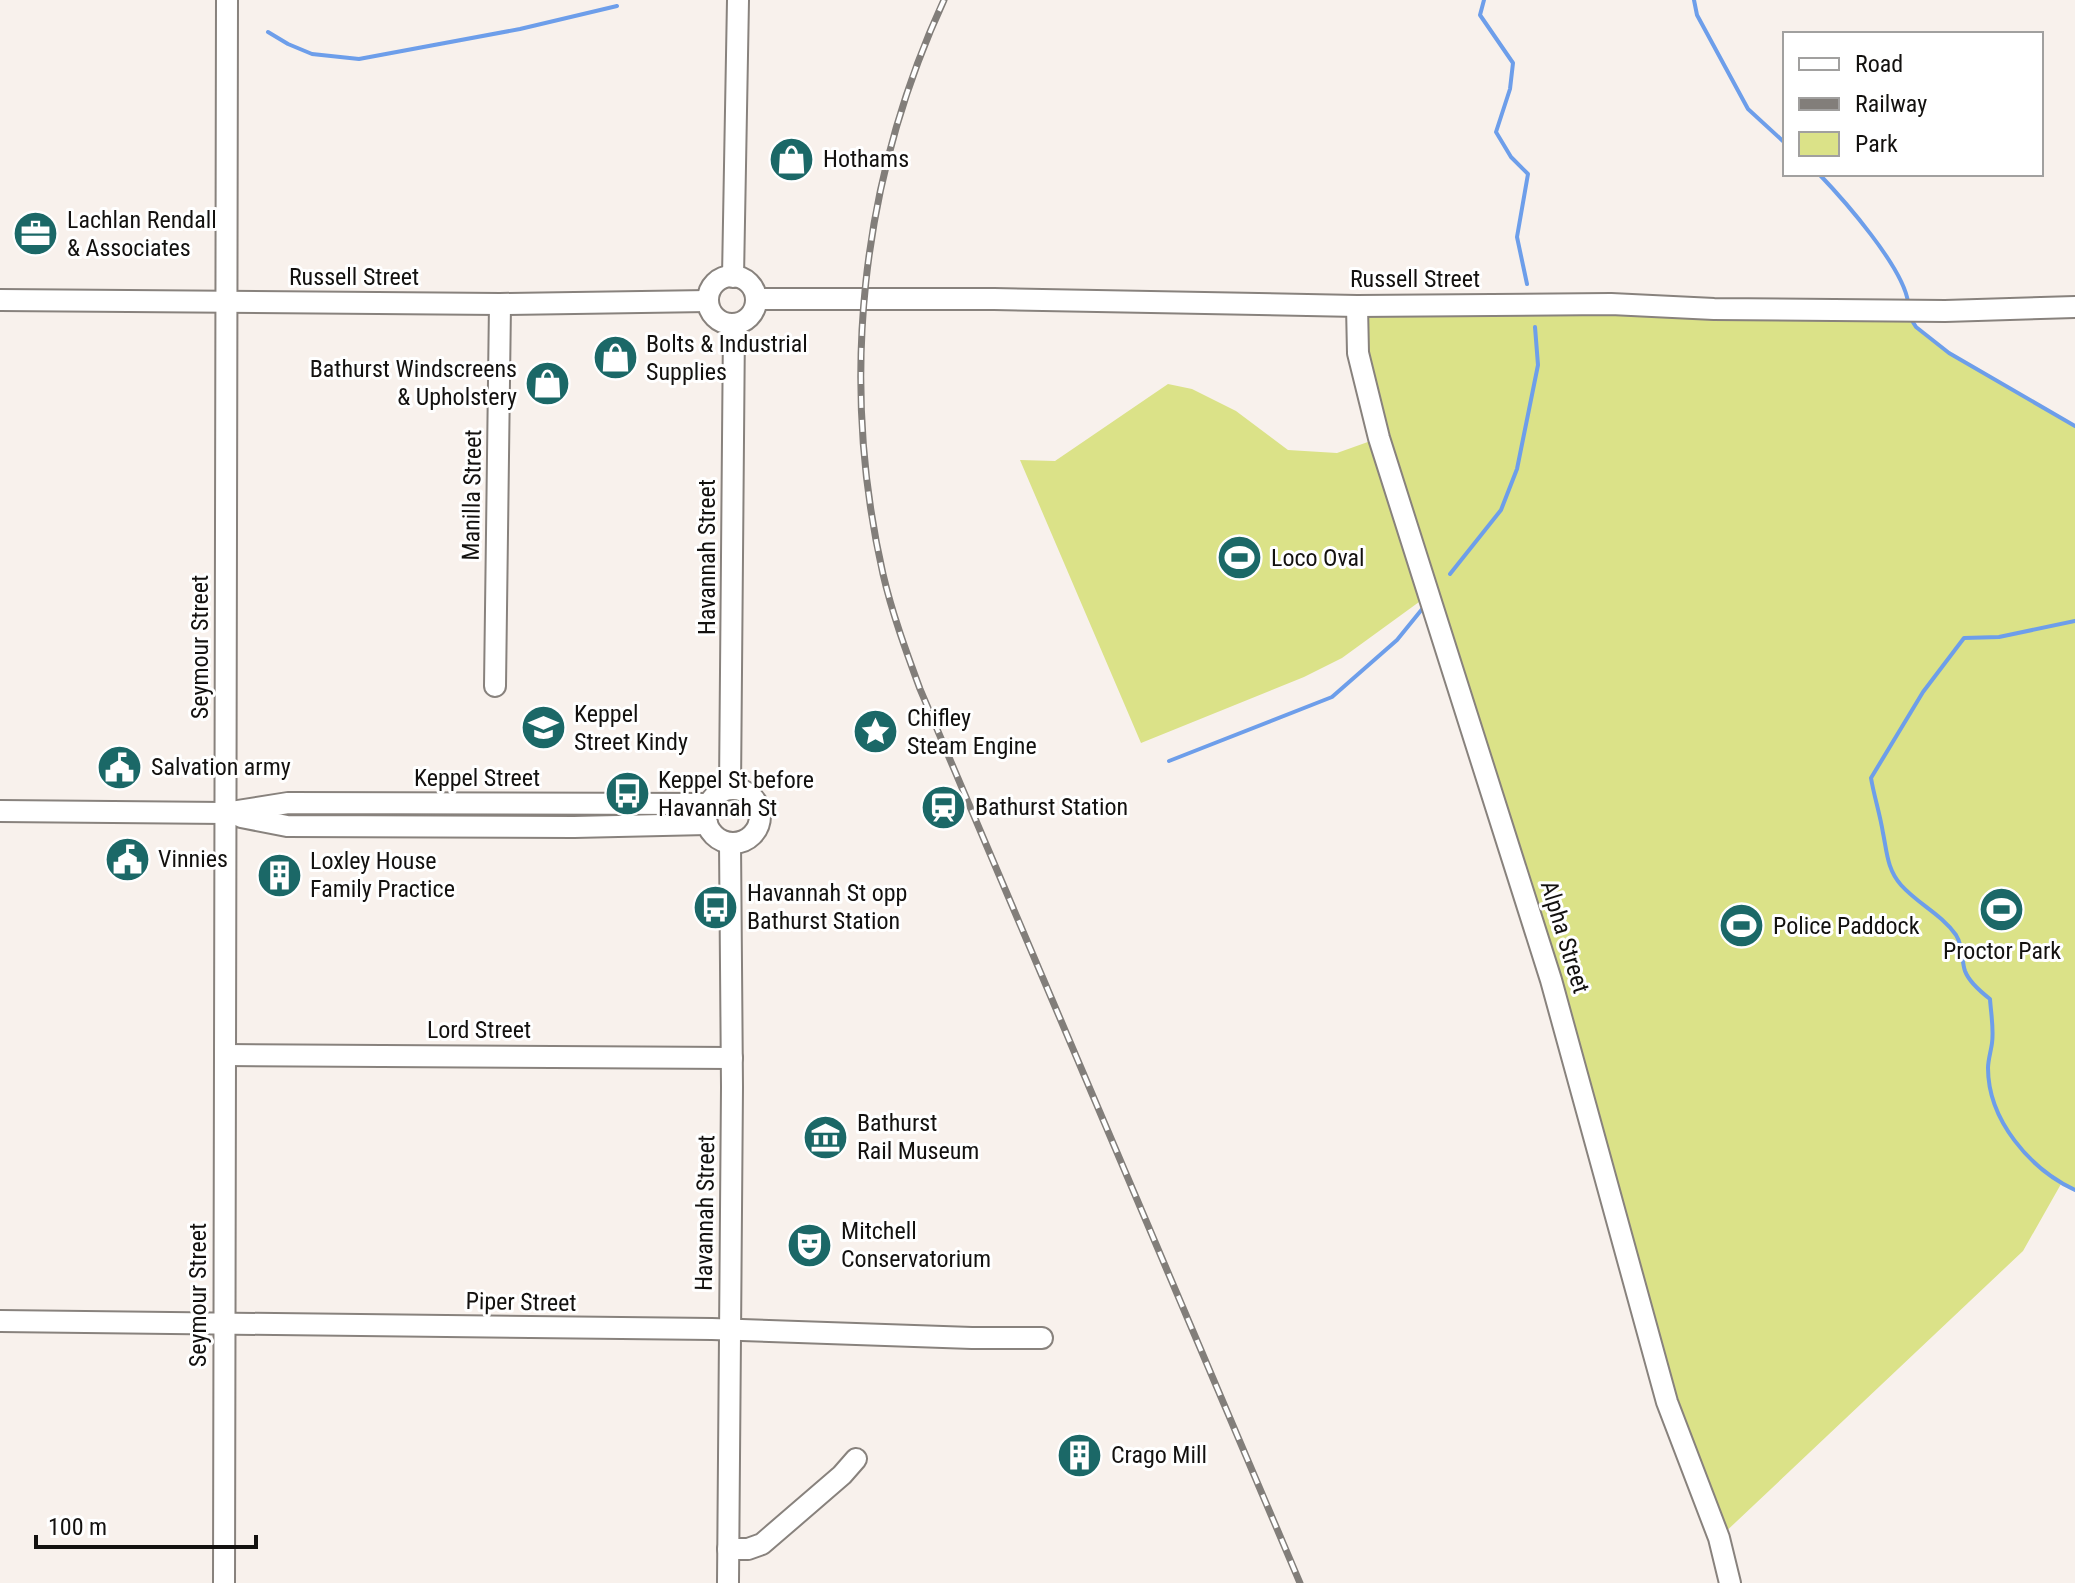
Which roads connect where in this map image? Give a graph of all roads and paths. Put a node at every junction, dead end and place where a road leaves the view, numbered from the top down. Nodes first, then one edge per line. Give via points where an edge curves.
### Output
1 (227, 0) edge
2 (738, 0) edge
3 (733, 277) junction
4 (756, 299) junction
5 (0, 300) edge
6 (708, 301) junction
7 (226, 302) junction
8 (500, 304) junction
9 (1357, 306) junction
10 (2075, 307) edge
11 (734, 325) junction
12 (495, 686) dead end
13 (730, 788) junction
14 (378, 804) junction
15 (575, 804) junction
16 (0, 811) edge
17 (225, 813) junction
18 (708, 814) junction
19 (379, 826) junction
20 (574, 827) junction
21 (730, 843) junction
22 (225, 1055) junction
23 (732, 1058) junction
24 (0, 1321) edge
25 (224, 1324) junction
26 (729, 1330) junction
27 (1042, 1338) dead end
28 (856, 1459) dead end
29 (728, 1549) junction
30 (224, 1583) edge
31 (728, 1583) edge
32 (1730, 1583) edge

1 - 7 street, Seymour Street
2 - 3 street
3 - 4 street via 751,286
3 - 6 street via 716,283
4 - 9 street, Russell Street
4 - 11 street via 747,319
5 - 7 street, Russell Street
6 - 8 street, Russell Street
6 - 11 street via 715,317
7 - 8 street, Russell Street
7 - 17 street, Seymour Street
8 - 12 street, Manilla Street
9 - 10 street, Russell Street via 1611,304 1945,311
9 - 32 street, Alpha Street via 1358,353 1379,438 1551,980 1667,1402 1719,1538
11 - 13 street, Havannah Street
13 - 18 street via 720,792
13 - 21 street via 747,792 760,813 751,836
14 - 15 street, Keppel Street
14 - 17 street, Keppel Street via 288,803
14 - 19 street
15 - 18 street, Keppel Street
15 - 20 street
16 - 17 street, Keppel Street
17 - 19 street, Keppel Street via 287,826
17 - 22 street, Seymour Street
18 - 20 street, Keppel Street
18 - 21 street via 718,839
19 - 20 street, Keppel Street
21 - 23 street, Havannah Street
22 - 23 street, Lord Street
22 - 25 street, Seymour Street
23 - 26 street, Havannah Street
24 - 25 street, Piper Street
25 - 26 street, Piper Street
25 - 30 street, Seymour Street
26 - 27 street, Piper Street
26 - 29 street, Havannah Street
28 - 29 street via 762,1544
29 - 31 street, Havannah Street

